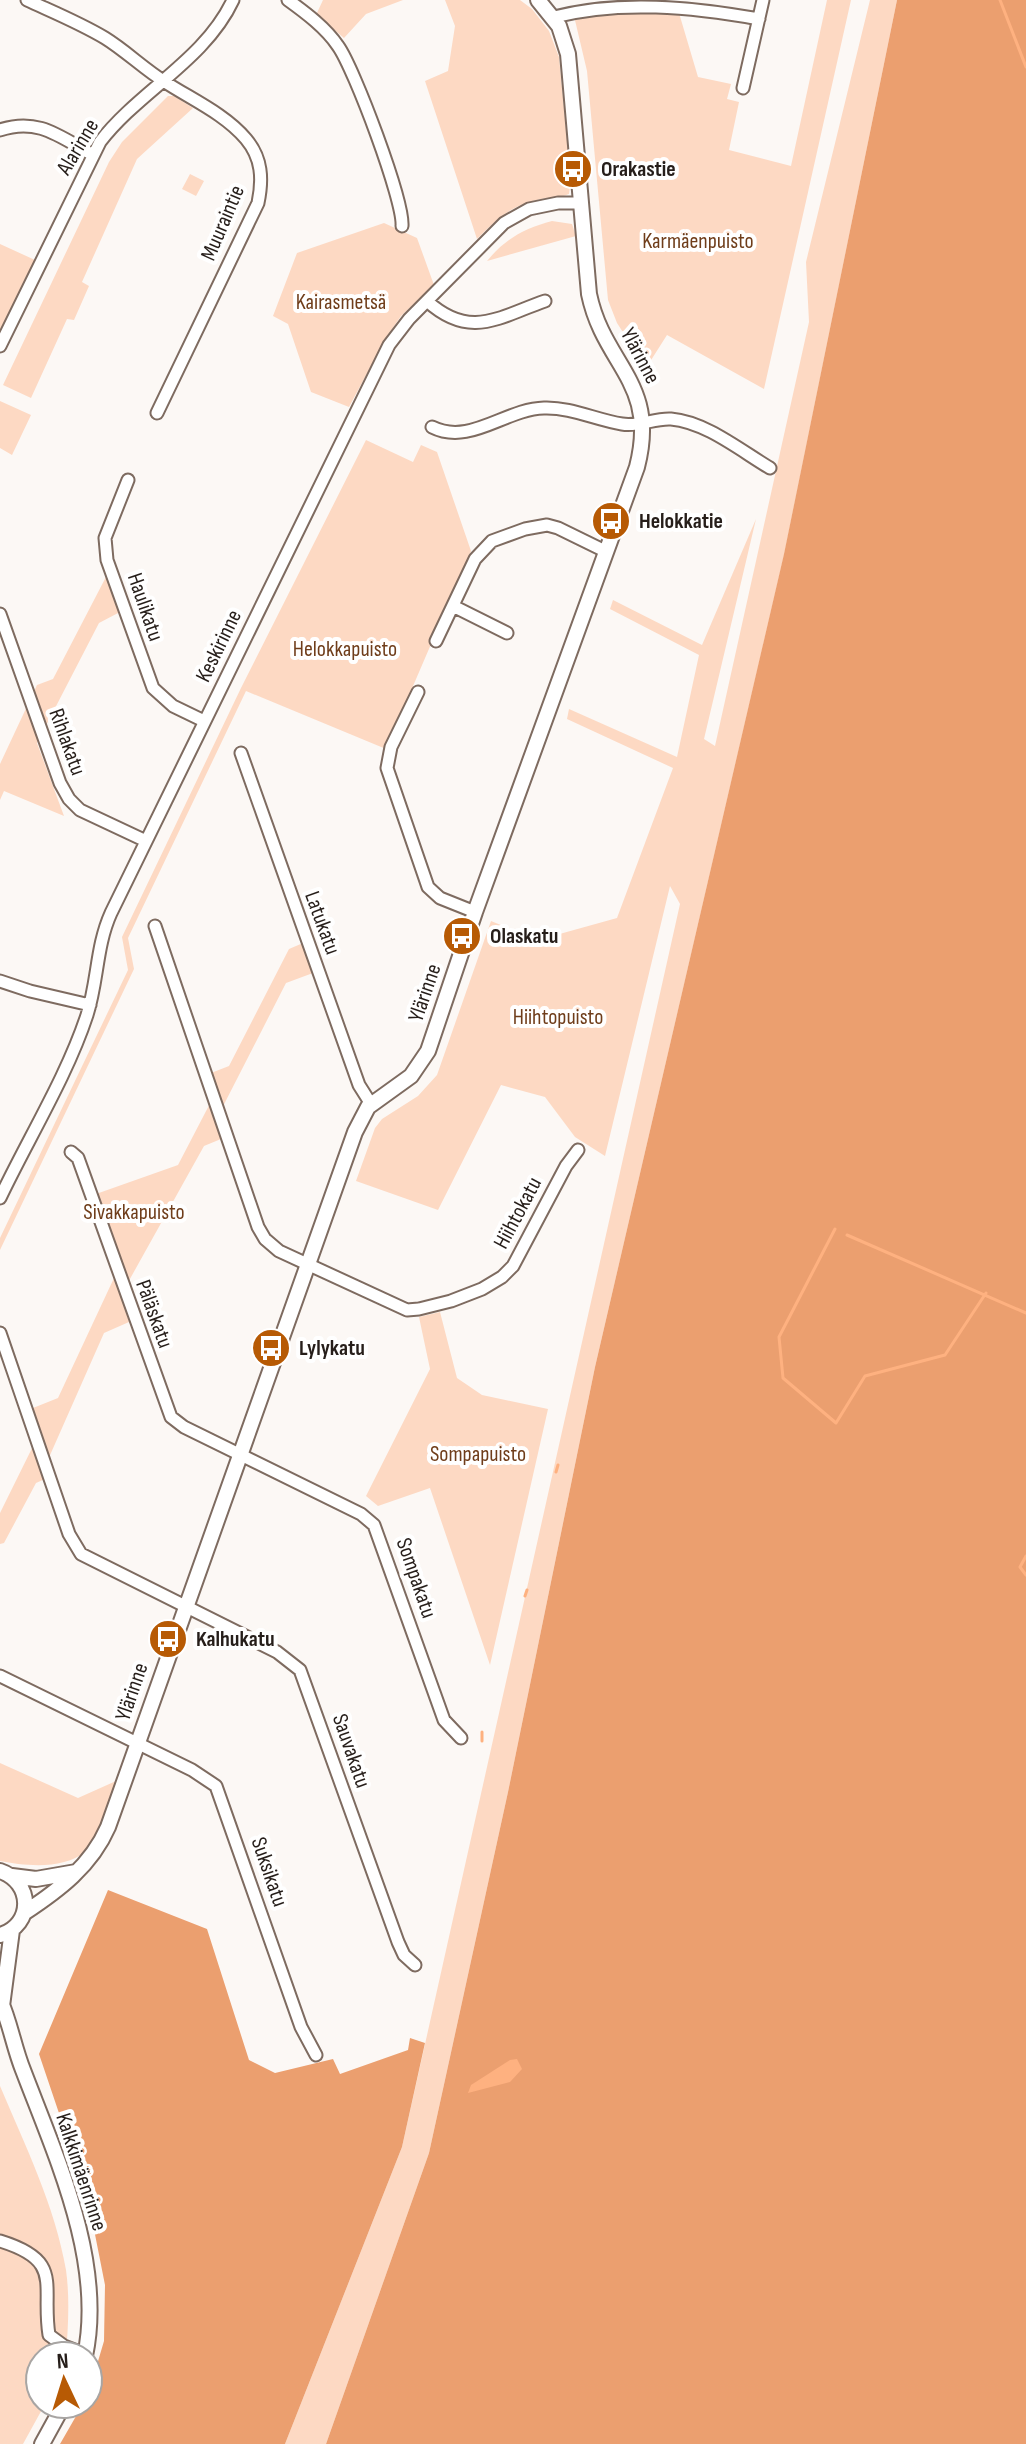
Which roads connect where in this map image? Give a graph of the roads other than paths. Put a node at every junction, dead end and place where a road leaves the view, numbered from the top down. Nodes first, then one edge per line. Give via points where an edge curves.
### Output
1 (27, 0) edge
2 (233, 0) edge
3 (288, 0) edge
4 (538, 0) edge
5 (763, 0) edge
6 (554, 17) junction
7 (759, 19) junction
8 (161, 80) junction
9 (743, 88) dead end
10 (0, 130) edge
11 (93, 155) junction
12 (581, 203) junction
13 (402, 226) dead end
14 (427, 301) junction
15 (545, 301) dead end
16 (0, 346) edge
17 (157, 413) dead end
18 (643, 423) junction
19 (432, 427) dead end
20 (770, 468) dead end
21 (128, 480) dead end
22 (607, 552) junction
23 (453, 606) junction
24 (0, 614) edge
25 (507, 633) dead end
26 (436, 641) dead end
27 (418, 692) dead end
28 (204, 721) junction
29 (241, 753) dead end
30 (146, 841) junction
31 (475, 912) junction
32 (155, 926) dead end
33 (0, 981) edge
34 (90, 1005) junction
35 (371, 1104) junction
36 (578, 1150) dead end
37 (71, 1152) dead end
38 (0, 1196) edge
39 (308, 1265) junction
40 (0, 1333) edge
41 (240, 1455) junction
42 (185, 1607) junction
43 (0, 1676) edge
44 (461, 1738) dead end
45 (137, 1744) junction
46 (76, 1872) junction
47 (6, 1874) edge
48 (24, 1913) junction
49 (6, 1933) edge
50 (415, 1965) dead end
51 (1, 2003) edge
52 (316, 2055) dead end
53 (0, 2241) edge
54 (56, 2340) edge
55 (86, 2340) edge
56 (55, 2420) edge
57 (42, 2444) edge

1 - 8 street, Muuraintie via 102,36
2 - 8 street, Alarinne via 214,31
3 - 13 street via 331,37 350,66 399,201
4 - 6 street, Ylärinne
5 - 7 street
6 - 7 street via 632,4
6 - 12 street, Ylärinne via 571,73
7 - 9 street
8 - 11 street, Alarinne via 115,124
8 - 17 street, Muuraintie via 233,126 254,151 262,175 258,203
10 - 11 street via 36,126
11 - 16 street, Alarinne
12 - 14 street, Keskirinne via 544,205 517,214
12 - 18 street, Ylärinne via 593,311 633,384
14 - 15 street via 474,324
14 - 28 street, Keskirinne via 389,345
18 - 19 street via 622,424 544,408 460,434
18 - 20 street via 685,422
18 - 22 street, Ylärinne via 637,467
21 - 28 street, Haulikatu via 105,538 107,560 153,688 173,706
22 - 23 street via 553,526 510,533 482,549
22 - 31 street, Ylärinne
23 - 25 street
23 - 26 street
24 - 30 street, Rihlakatu via 69,799 80,810
27 - 31 street via 389,753 388,774 428,887 440,898
28 - 30 street, Keskirinne
29 - 35 street, Latukatu via 359,1085
30 - 34 street, Keskirinne via 102,933
31 - 35 street, Ylärinne via 428,1051 411,1076
32 - 39 street via 258,1227 272,1246
33 - 34 street
34 - 38 street, Keskirinne
35 - 39 street, Ylärinne via 355,1132
36 - 39 street, Hiihtokatu via 513,1266 482,1289 407,1310
37 - 41 street, Päläskatu via 78,1158 171,1417
39 - 41 street, Ylärinne
40 - 42 street via 76,1548 89,1560
41 - 42 street, Ylärinne
41 - 44 street, Sompakatu via 351,1508 374,1525 444,1720
42 - 45 street, Ylärinne
42 - 50 street, Sauvakatu via 277,1652 300,1670 398,1942
43 - 45 street, Suksikatu
45 - 46 street, Ylärinne via 103,1838
45 - 52 street, Suksikatu via 207,1778 219,1792 301,2027
46 - 47 street via 36,1879
46 - 48 street, Ylärinne
47 - 48 street via 24,1893
48 - 49 street
49 - 51 street, Kalkkimäenrinne
51 - 55 street, Kalkkimäenrinne via 72,2204 90,2287
53 - 54 street via 41,2262 49,2292 49,2335
56 - 57 street

